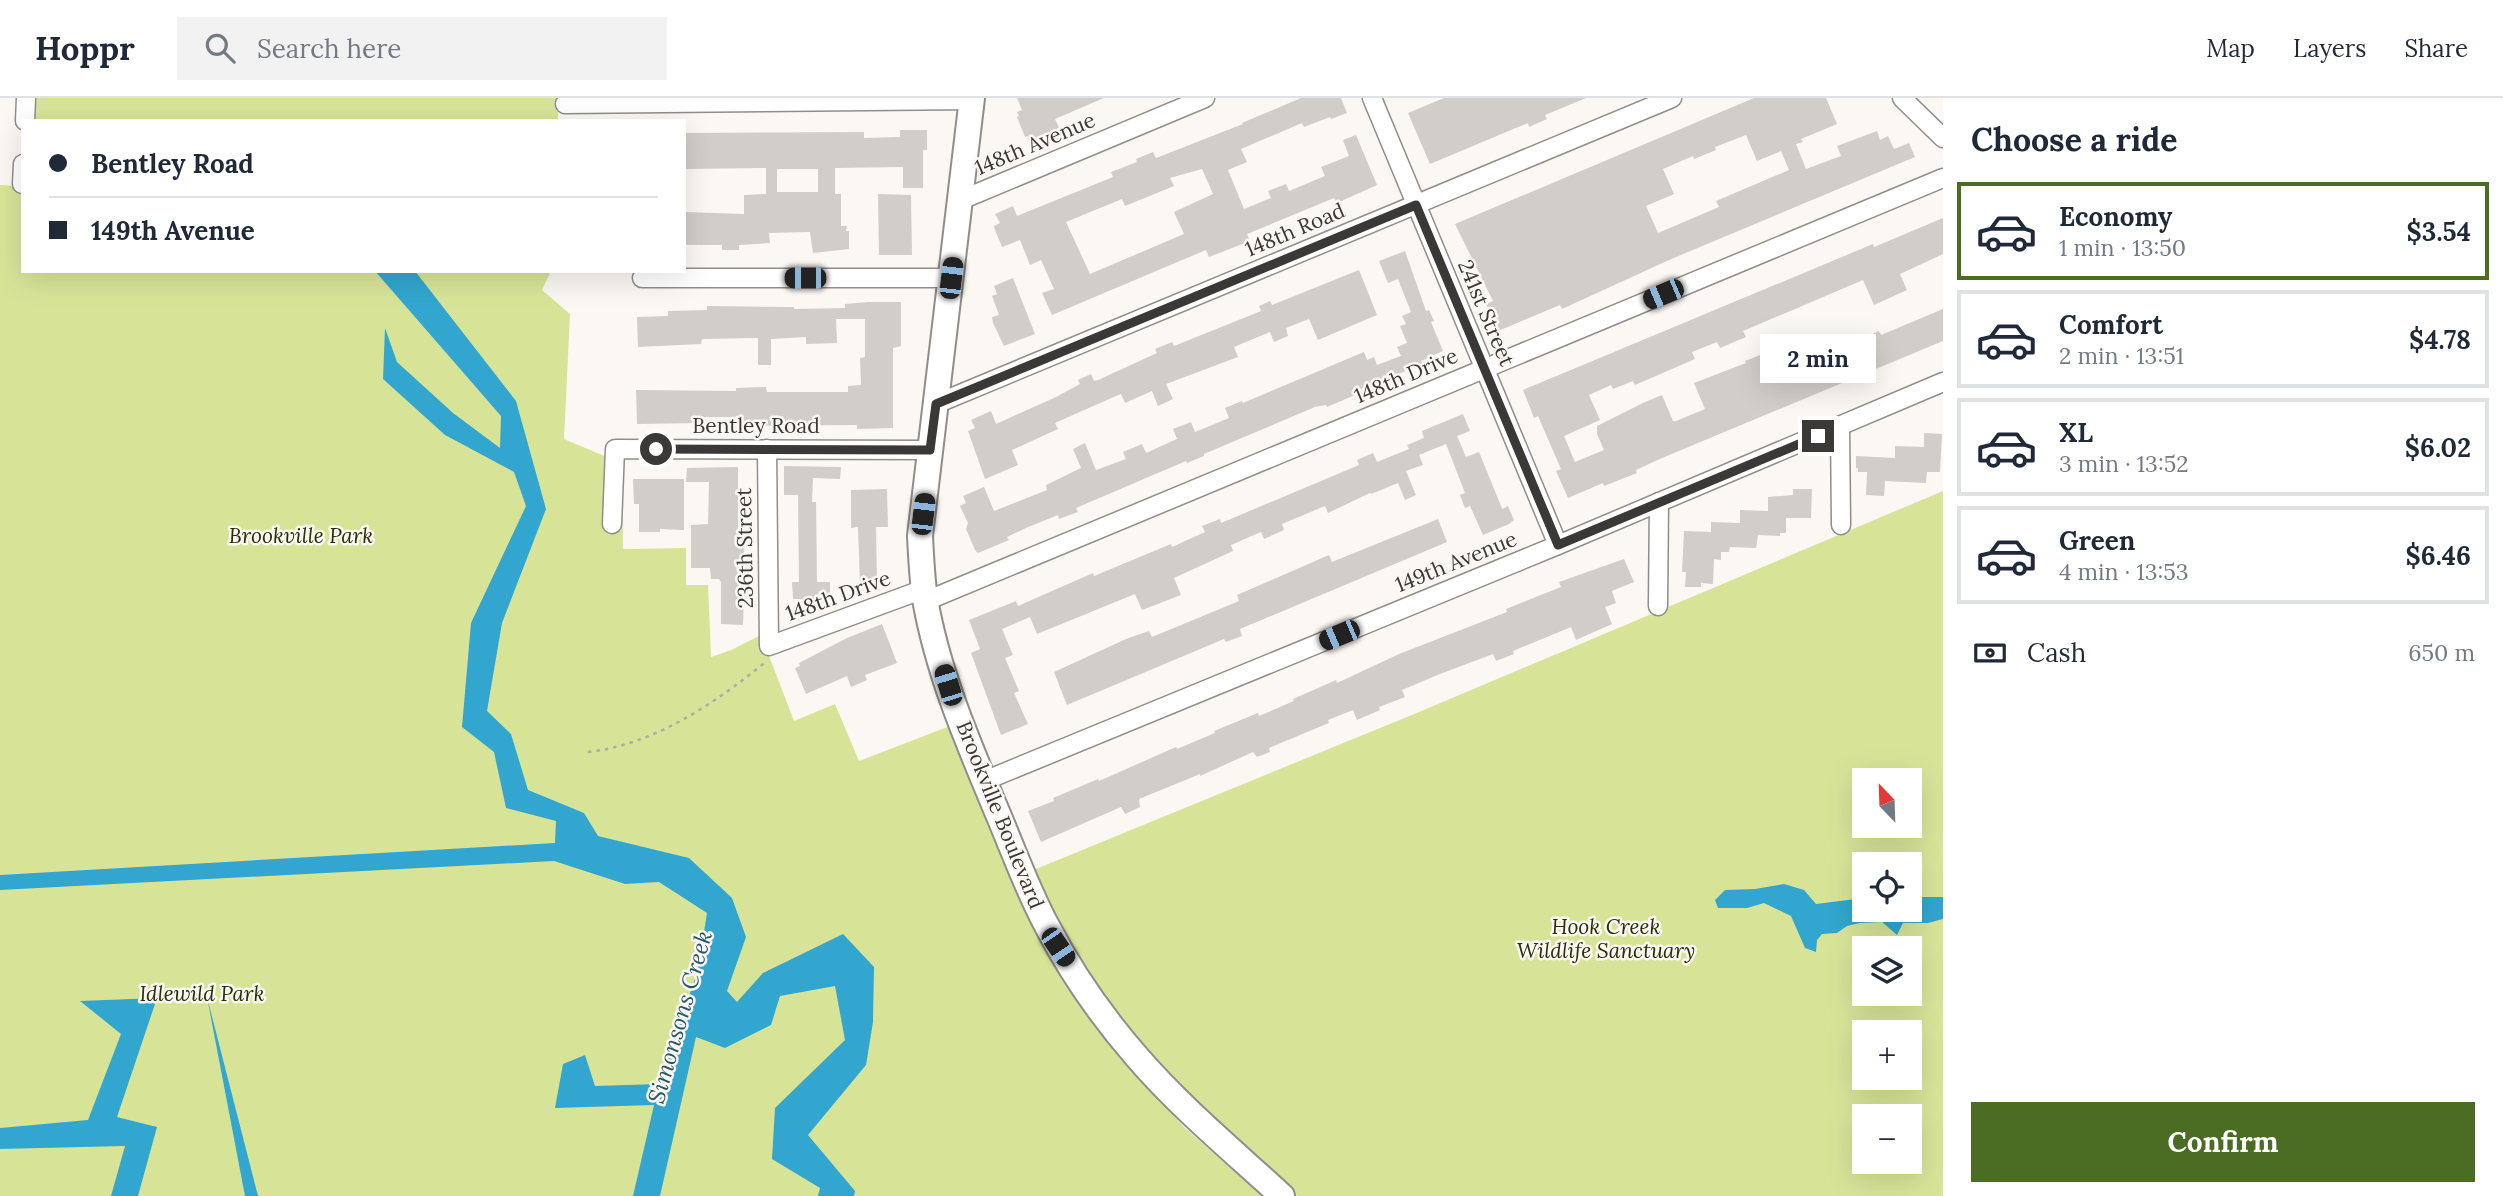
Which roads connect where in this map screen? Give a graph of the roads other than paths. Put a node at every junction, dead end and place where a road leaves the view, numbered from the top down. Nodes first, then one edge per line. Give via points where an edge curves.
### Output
1 (26, 98) edge
2 (1205, 98) edge
3 (1372, 98) edge
4 (1672, 98) edge
5 (1902, 98) edge
6 (972, 99) edge
7 (565, 108) edge
8 (25, 119) edge
9 (1943, 138) edge
10 (1943, 178) edge
11 (961, 200) junction
12 (1416, 205) junction
13 (642, 278) dead end
14 (951, 278) junction
15 (1484, 368) junction
16 (1943, 382) edge
17 (936, 404) junction
18 (1840, 426) junction
19 (767, 449) junction
20 (930, 450) junction
21 (1659, 502) junction
22 (612, 524) dead end
23 (1841, 525) dead end
24 (1558, 545) junction
25 (925, 595) junction
26 (1658, 606) dead end
27 (769, 646) joint
28 (984, 781) junction
29 (1282, 1196) edge

1 - 8 street
2 - 11 street, 148th Avenue
3 - 12 street, 241st Street
4 - 12 street, 148th Road
5 - 9 street
6 - 7 street
6 - 11 street, Brookville Boulevard
10 - 15 street, 148th Drive
11 - 14 street, Brookville Boulevard
12 - 15 street, 241st Street
12 - 17 street, 148th Road
13 - 14 street
14 - 17 street, Brookville Boulevard
15 - 24 street, 241st Street
15 - 25 street, 148th Drive
16 - 18 street, 149th Avenue
17 - 20 street, Brookville Boulevard
18 - 21 street, 149th Avenue
18 - 23 street
19 - 20 street, Bentley Road
19 - 22 street, Bentley Road via 615,449
19 - 27 street, 236th Street
20 - 25 street, Brookville Boulevard via 920,536
21 - 24 street, 149th Avenue
21 - 26 street
24 - 28 street, 149th Avenue
25 - 27 street, 148th Drive
25 - 28 street, Brookville Boulevard via 934,641
28 - 29 street, Brookville Boulevard via 1045,924 1096,1004 1186,1109

